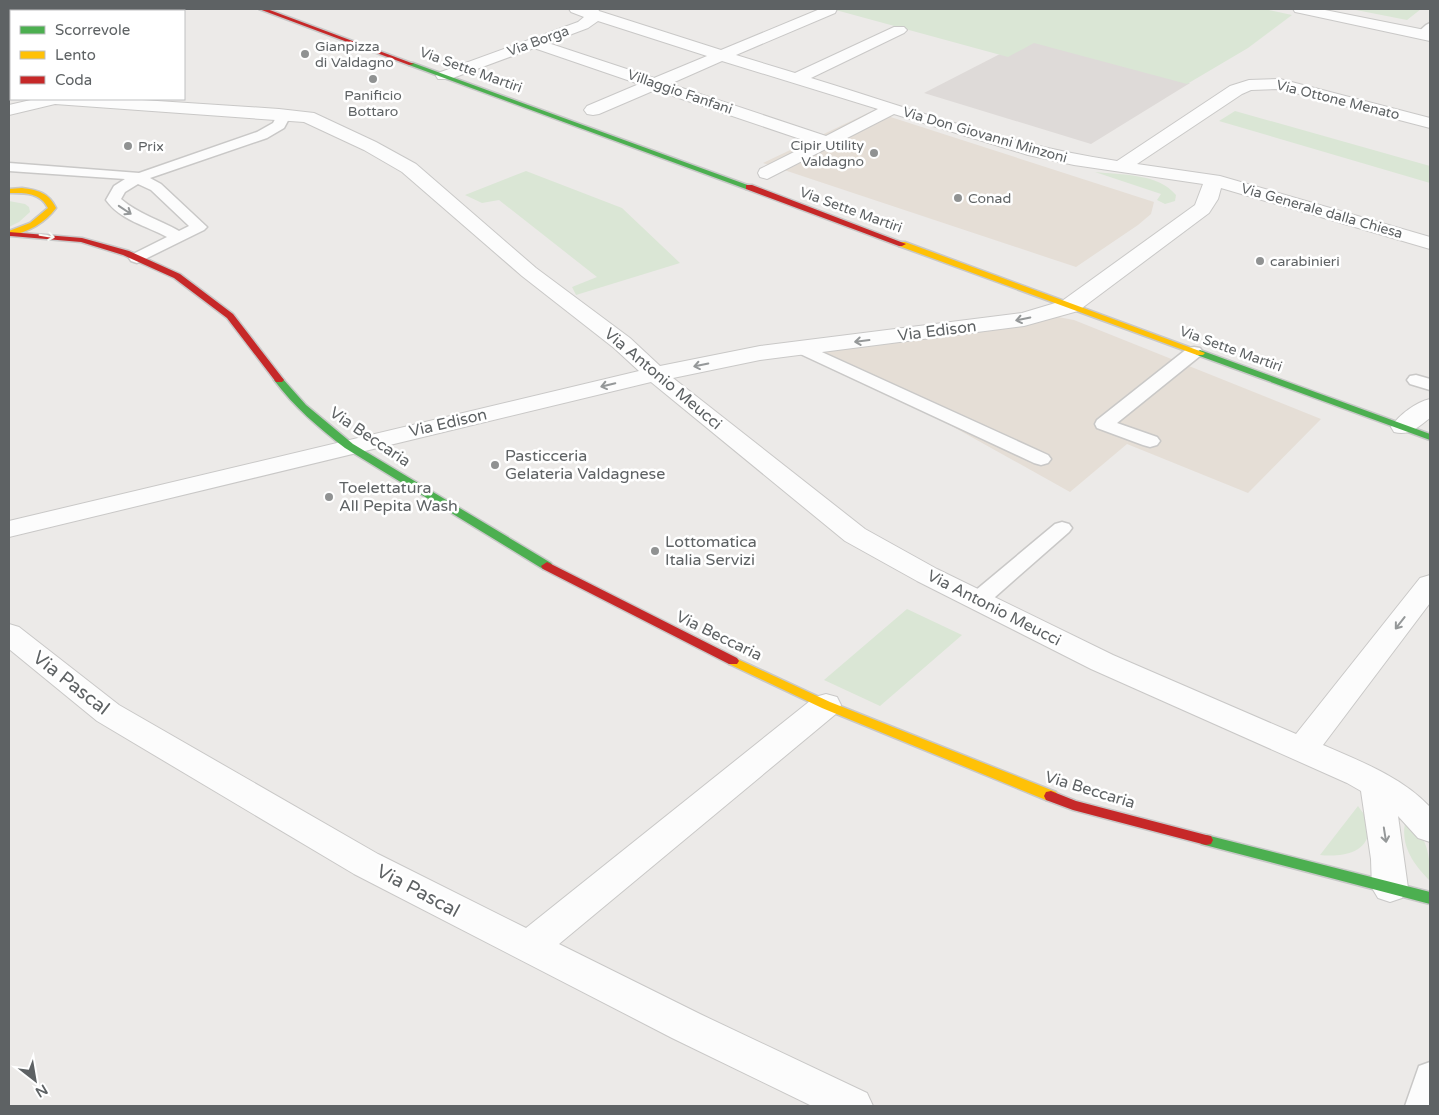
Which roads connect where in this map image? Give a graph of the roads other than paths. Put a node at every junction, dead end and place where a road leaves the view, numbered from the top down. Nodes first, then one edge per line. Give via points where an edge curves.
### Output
1 (262, 9) edge
2 (576, 9) edge
3 (1300, 9) edge
4 (830, 10) edge
5 (592, 12) edge
6 (899, 30) dead end
7 (1428, 32) edge
8 (533, 43) junction
9 (722, 56) junction
10 (444, 76) junction
11 (796, 79) junction
12 (656, 84) junction
13 (51, 100) edge
14 (69, 100) edge
15 (892, 109) junction
16 (9, 110) edge
17 (593, 110) dead end
18 (284, 115) junction
19 (1430, 122) edge
20 (826, 142) junction
21 (9, 167) edge
22 (1120, 167) junction
23 (767, 173) dead end
24 (137, 178) junction
25 (1213, 180) junction
26 (9, 191) edge
27 (70, 229) dead end
28 (10, 234) edge
29 (179, 237) junction
30 (82, 240) junction
31 (1430, 243) edge
32 (138, 258) junction
33 (1070, 306) junction
34 (802, 348) junction
35 (1194, 352) junction
36 (656, 374) junction
37 (1430, 406) edge
38 (1403, 426) junction
39 (1430, 437) edge
40 (1150, 441) dead end
41 (349, 446) junction
42 (1041, 459) dead end
43 (1062, 528) dead end
44 (9, 529) edge
45 (1430, 584) edge
46 (978, 600) junction
47 (9, 634) edge
48 (826, 706) junction
49 (1302, 749) junction
50 (1377, 787) junction
51 (1430, 829) edge
52 (1390, 888) junction
53 (1430, 898) edge
54 (529, 947) junction
55 (1430, 1076) edge
56 (853, 1106) edge
57 (1420, 1106) edge

1 - 10 main road, Via Sette Martiri
2 - 5 street, Via Don Giovanni Minzoni
3 - 7 street
4 - 9 street
5 - 8 street, Via Borga via 589,22
5 - 9 street, Via Don Giovanni Minzoni
6 - 11 street
8 - 10 street, Via Borga
8 - 12 street, Villaggio Fanfani
9 - 11 street, Via Don Giovanni Minzoni
9 - 12 street
10 - 33 main road, Via Sette Martiri
11 - 15 street, Via Don Giovanni Minzoni
12 - 17 street
12 - 20 street, Villaggio Fanfani
13 - 16 street, Via Antonio Meucci
14 - 18 street, Via Antonio Meucci
15 - 20 street
15 - 22 street, Via Don Giovanni Minzoni via 1028,150
18 - 24 lane via 279,125 262,135
18 - 36 street, Via Antonio Meucci via 308,117 330,126 409,168 529,272 622,343
19 - 22 street, Via Ottone Menato via 1294,86 1249,85 1236,90
20 - 23 street
21 - 24 lane via 132,175
22 - 25 street, Via Don Giovanni Minzoni
24 - 29 lane via 156,187 199,227
24 -> 29 lane via 119,189 113,200 138,218
25 - 31 street, Via Generale dalla Chiesa
25 - 33 street via 1209,200 1202,209
26 - 28 main road via 44,196 51,201 55,212
27 - 30 main road, Via Beccaria
28 -> 30 main road, Via Beccaria
29 - 32 lane
30 - 32 main road, Via Beccaria
32 - 41 main road, Via Beccaria via 177,276 230,316 290,396
33 -> 34 street, Via Edison via 1024,319
33 - 35 main road, Via Sette Martiri
34 -> 36 street, Via Edison
34 - 42 lane
35 - 38 main road, Via Sette Martiri
35 - 40 lane via 1104,424
36 -> 41 street, Via Edison
36 - 46 street, Via Antonio Meucci via 855,534
37 - 38 street
38 - 39 main road, Via Sette Martiri
41 - 44 street, Via Edison via 304,460
41 - 48 main road, Via Beccaria via 527,556
43 - 46 lane
45 -> 49 street
46 - 49 street, Via Antonio Meucci via 1102,662
47 - 54 street, Via Pascal via 108,713 366,864
48 - 52 main road, Via Beccaria via 1073,806
48 - 54 street
49 - 50 street, Via Antonio Meucci via 1359,774
50 - 51 street, Via Antonio Meucci via 1406,802
50 -> 52 street
52 - 53 main road, Via Beccaria
54 - 56 street, Via Pascal
55 - 57 lane

